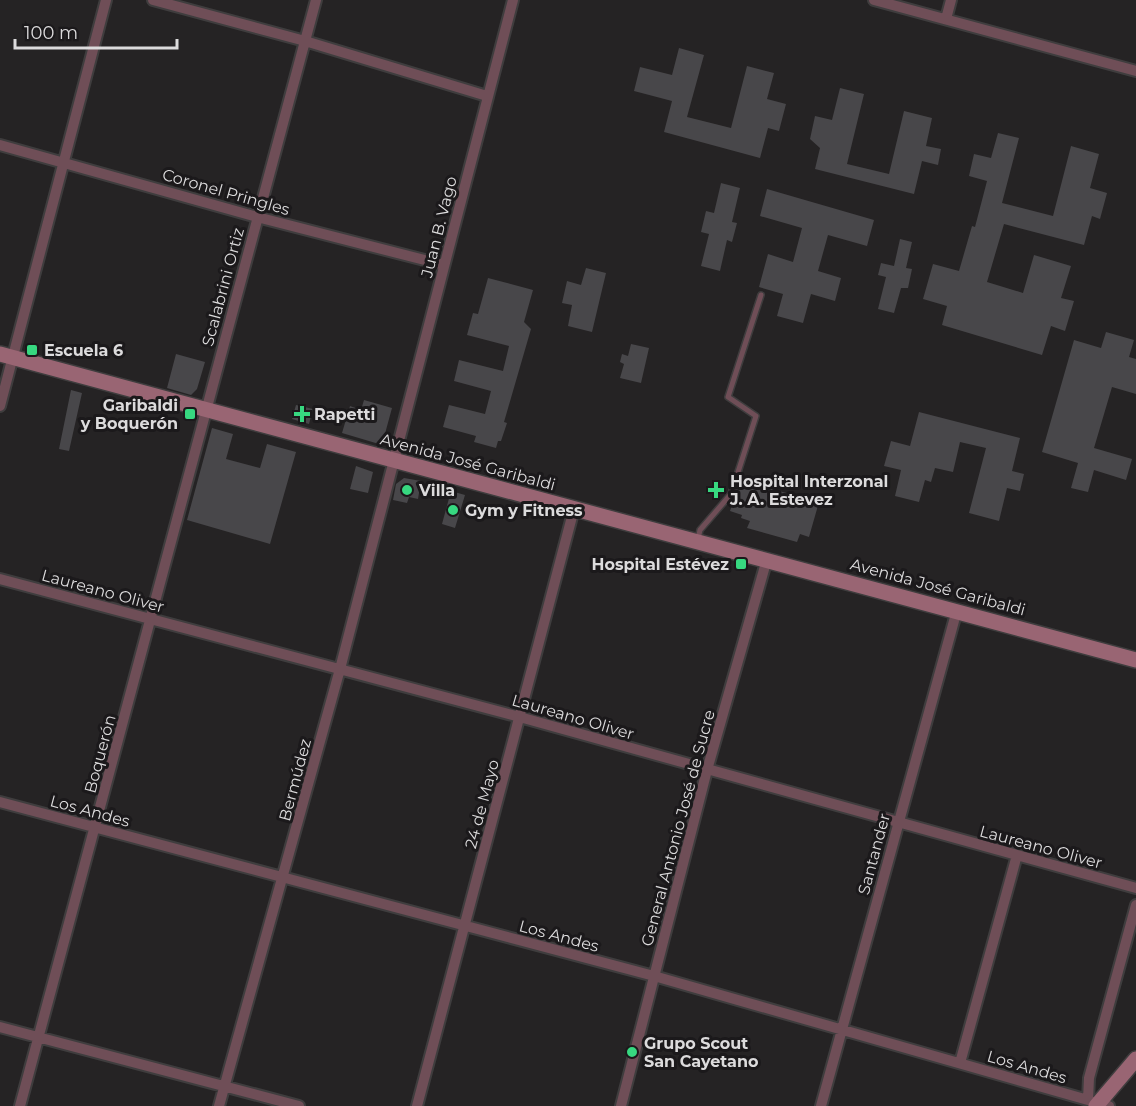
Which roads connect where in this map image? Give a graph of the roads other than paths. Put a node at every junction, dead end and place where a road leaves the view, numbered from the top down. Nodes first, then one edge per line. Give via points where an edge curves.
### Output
1 (106, 0) edge
2 (153, 0) edge
3 (316, 0) edge
4 (513, 0) edge
5 (874, 0) edge
6 (951, 0) edge
7 (946, 19) junction
8 (305, 41) junction
9 (1136, 71) edge
10 (487, 96) junction
11 (0, 145) edge
12 (63, 161) junction
13 (257, 217) junction
14 (444, 265) junction
15 (761, 295) dead end
16 (7, 355) edge
17 (0, 406) edge
18 (207, 408) junction
19 (394, 461) junction
20 (574, 509) junction
21 (698, 541) junction
22 (767, 559) junction
23 (0, 579) edge
24 (957, 610) junction
25 (151, 619) junction
26 (1136, 660) edge
27 (340, 669) junction
28 (521, 717) junction
29 (707, 770) junction
30 (0, 802) edge
31 (897, 824) junction
32 (96, 828) junction
33 (1017, 855) junction
34 (283, 880) junction
35 (1136, 888) edge
36 (1136, 905) edge
37 (465, 927) junction
38 (654, 976) junction
39 (0, 1027) edge
40 (842, 1032) junction
41 (39, 1038) junction
42 (1136, 1059) edge
43 (960, 1063) junction
44 (224, 1086) junction
45 (1098, 1104) edge
46 (20, 1106) edge
47 (219, 1106) edge
48 (299, 1106) edge
49 (417, 1106) edge
50 (621, 1106) edge
51 (821, 1106) edge

1 - 12 street
2 - 8 street
3 - 8 street, Scalabrini Ortiz
4 - 10 street, Juan B. Vago
5 - 7 street
6 - 7 street
7 - 9 street
8 - 10 street
8 - 13 street, Scalabrini Ortiz
10 - 14 street, Juan B. Vago
11 - 12 street, Coronel Pringles
12 - 13 street, Coronel Pringles
12 - 16 street
13 - 14 street, Coronel Pringles
13 - 18 street, Scalabrini Ortiz
14 - 19 street, Juan B. Vago
15 - 21 lane via 728,397 756,416 731,494 700,530
16 - 17 street
16 - 18 main road, Avenida José Garibaldi
18 - 19 main road, Avenida José Garibaldi
18 - 25 street, Boquerón
19 - 20 main road, Avenida José Garibaldi
19 - 27 street, Bermúdez
20 - 21 main road, Avenida José Garibaldi
20 - 28 street, 24 de Mayo
21 - 22 main road, Avenida José Garibaldi
22 - 24 main road, Avenida José Garibaldi
22 - 29 street, General Antonio José de Sucre
23 - 25 street, Laureano Oliver
24 - 26 main road, Avenida José Garibaldi
24 - 31 street, Santander
25 - 27 street, Laureano Oliver
25 - 32 street, Boquerón
27 - 28 street, Laureano Oliver
27 - 34 street, Bermúdez
28 - 29 street, Laureano Oliver
28 - 37 street, 24 de Mayo
29 - 31 street, Laureano Oliver
29 - 38 street, General Antonio José de Sucre
30 - 32 street, Los Andes
31 - 33 street, Laureano Oliver
31 - 40 street, Santander
32 - 34 street, Los Andes
32 - 41 street, Boquerón
33 - 35 street, Laureano Oliver
33 - 43 street
34 - 37 street, Los Andes
34 - 44 street, Bermúdez
36 - 45 street via 1089,1078
37 - 38 street, Los Andes
37 - 49 street, 24 de Mayo
38 - 40 street, Los Andes
38 - 50 street, General Antonio José de Sucre
39 - 41 street
40 - 43 street, Los Andes
40 - 51 street, Santander
41 - 44 street
41 - 46 street, Boquerón
42 - 45 main road
43 - 45 street, Los Andes
44 - 47 street, Bermúdez
44 - 48 street

